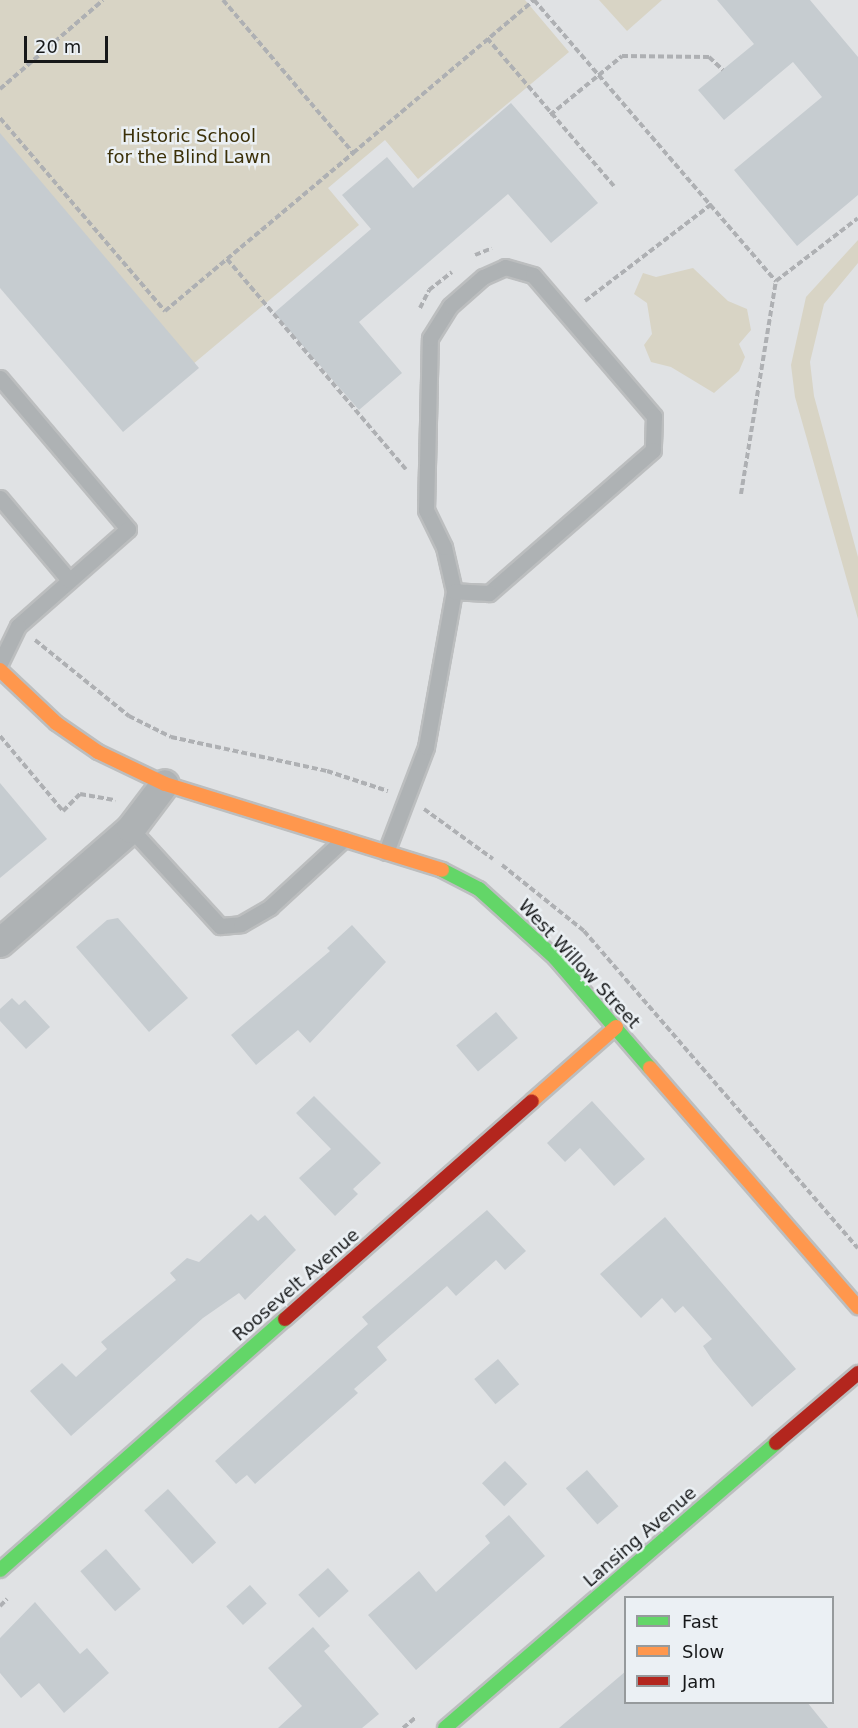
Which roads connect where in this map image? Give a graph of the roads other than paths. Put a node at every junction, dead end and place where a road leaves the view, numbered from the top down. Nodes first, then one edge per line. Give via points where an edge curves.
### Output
1 (0, 378) edge
2 (0, 498) edge
3 (69, 580) junction
4 (454, 591) junction
5 (0, 663) edge
6 (0, 670) edge
7 (165, 784) junction
8 (131, 829) junction
9 (344, 839) junction
10 (386, 852) junction
11 (0, 943) edge
12 (616, 1027) junction
13 (858, 1307) edge
14 (858, 1373) edge
15 (0, 1570) edge
16 (445, 1728) edge

1 - 3 lane via 129,529
2 - 3 lane
3 - 5 lane via 18,626
4 - 4 lane via 444,547 426,510 430,338 450,306 483,277 505,267 533,275 654,416 653,450 489,593
4 - 10 lane via 426,747
6 - 7 street, West Willow Street via 56,723 98,752
7 - 8 street
7 - 9 street, West Willow Street
8 - 9 lane via 220,926 241,924 270,907
8 - 11 street
9 - 10 street, West Willow Street
10 - 12 street, West Willow Street via 451,873 479,889 555,958
12 - 13 street, West Willow Street
12 - 15 street, Roosevelt Avenue
14 - 16 street, Lansing Avenue

